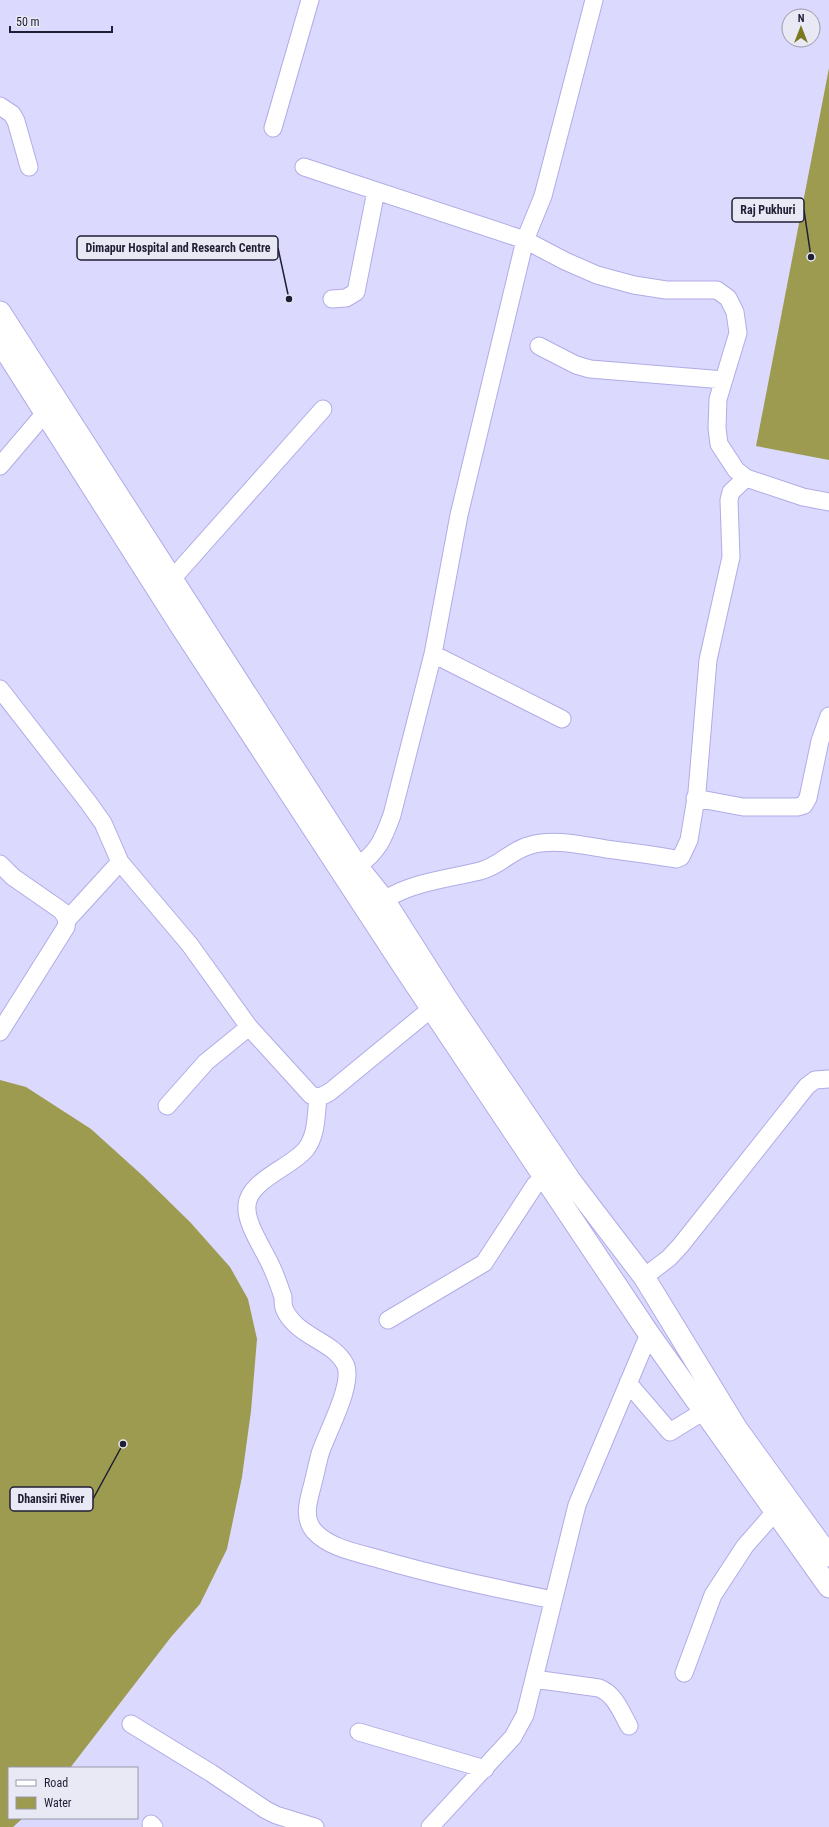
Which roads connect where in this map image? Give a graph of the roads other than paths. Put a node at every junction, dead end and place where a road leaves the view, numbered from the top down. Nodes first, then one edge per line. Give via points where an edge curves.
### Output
1 (310, 0) edge
2 (594, 0) edge
3 (0, 106) edge
4 (273, 128) dead end
5 (29, 167) dead end
6 (304, 168) dead end
7 (376, 191) junction
8 (525, 240) junction
9 (332, 300) dead end
10 (0, 312) edge
11 (0, 342) edge
12 (539, 346) dead end
13 (724, 380) junction
14 (323, 409) dead end
15 (45, 413) junction
16 (0, 466) edge
17 (746, 478) junction
18 (829, 502) edge
19 (172, 579) junction
20 (433, 654) junction
21 (0, 689) edge
22 (829, 716) edge
23 (562, 719) dead end
24 (695, 798) junction
25 (120, 862) junction
26 (0, 864) edge
27 (357, 866) junction
28 (384, 900) junction
29 (67, 920) junction
30 (432, 1008) junction
31 (249, 1027) junction
32 (0, 1032) edge
33 (829, 1079) edge
34 (318, 1097) junction
35 (167, 1106) dead end
36 (545, 1177) junction
37 (644, 1277) junction
38 (388, 1320) dead end
39 (649, 1334) junction
40 (628, 1383) junction
41 (704, 1411) junction
42 (775, 1512) junction
43 (829, 1556) edge
44 (829, 1587) edge
45 (554, 1600) junction
46 (684, 1673) dead end
47 (534, 1679) junction
48 (131, 1724) dead end
49 (628, 1726) dead end
50 (359, 1732) dead end
51 (485, 1769) junction
52 (315, 1827) edge
53 (430, 1827) edge

1 - 4 street
2 - 8 street via 543,196
3 - 5 street via 12,114 16,121
6 - 7 street
7 - 8 street
7 - 9 street via 356,292 346,298
8 - 13 street via 565,261 627,283 666,290 716,290 728,298 735,312 738,333
8 - 20 street via 459,515
10 - 19 main road
11 - 15 main road
12 - 13 street via 576,365 590,369
13 - 17 street via 718,400 719,444 736,470
14 - 19 street
15 - 16 street
15 - 30 main road via 182,628
17 - 18 street via 803,497
17 - 24 street via 731,492 731,557 708,660
19 - 27 main road
20 - 23 street
20 - 27 street via 392,815 383,840 367,860
21 - 25 street via 103,823
22 - 24 street via 804,805 743,807
24 - 28 street via 689,840 682,857 676,859 563,842 536,844 518,850 500,863 484,870 415,885 398,891
25 - 29 street
25 - 31 street via 190,945
26 - 29 street via 13,877 62,911
27 - 28 main road
28 - 37 main road via 447,999 570,1180
29 - 32 street via 66,927
30 - 34 street via 331,1092
30 - 36 main road
31 - 34 street via 305,1089
31 - 35 street via 206,1062
33 - 37 street via 815,1080 807,1086 681,1245
34 - 45 street via 314,1133 306,1149 259,1184 250,1195 247,1206 249,1218 272,1268 289,1317 296,1325 338,1354 346,1366 343,1398 320,1454 308,1504 308,1521 325,1541 357,1553 429,1574
36 - 38 street via 533,1188 484,1263
36 - 39 main road
37 - 43 main road via 737,1429
39 - 40 street
39 - 41 main road
40 - 41 street via 670,1432
40 - 45 street via 577,1505
41 - 42 main road
42 - 44 main road
42 - 46 street via 745,1546 713,1595
45 - 47 street
47 - 49 street via 605,1690 611,1695
47 - 51 street via 525,1714 516,1732
48 - 52 street via 212,1773 266,1810
50 - 51 street
51 - 53 street

